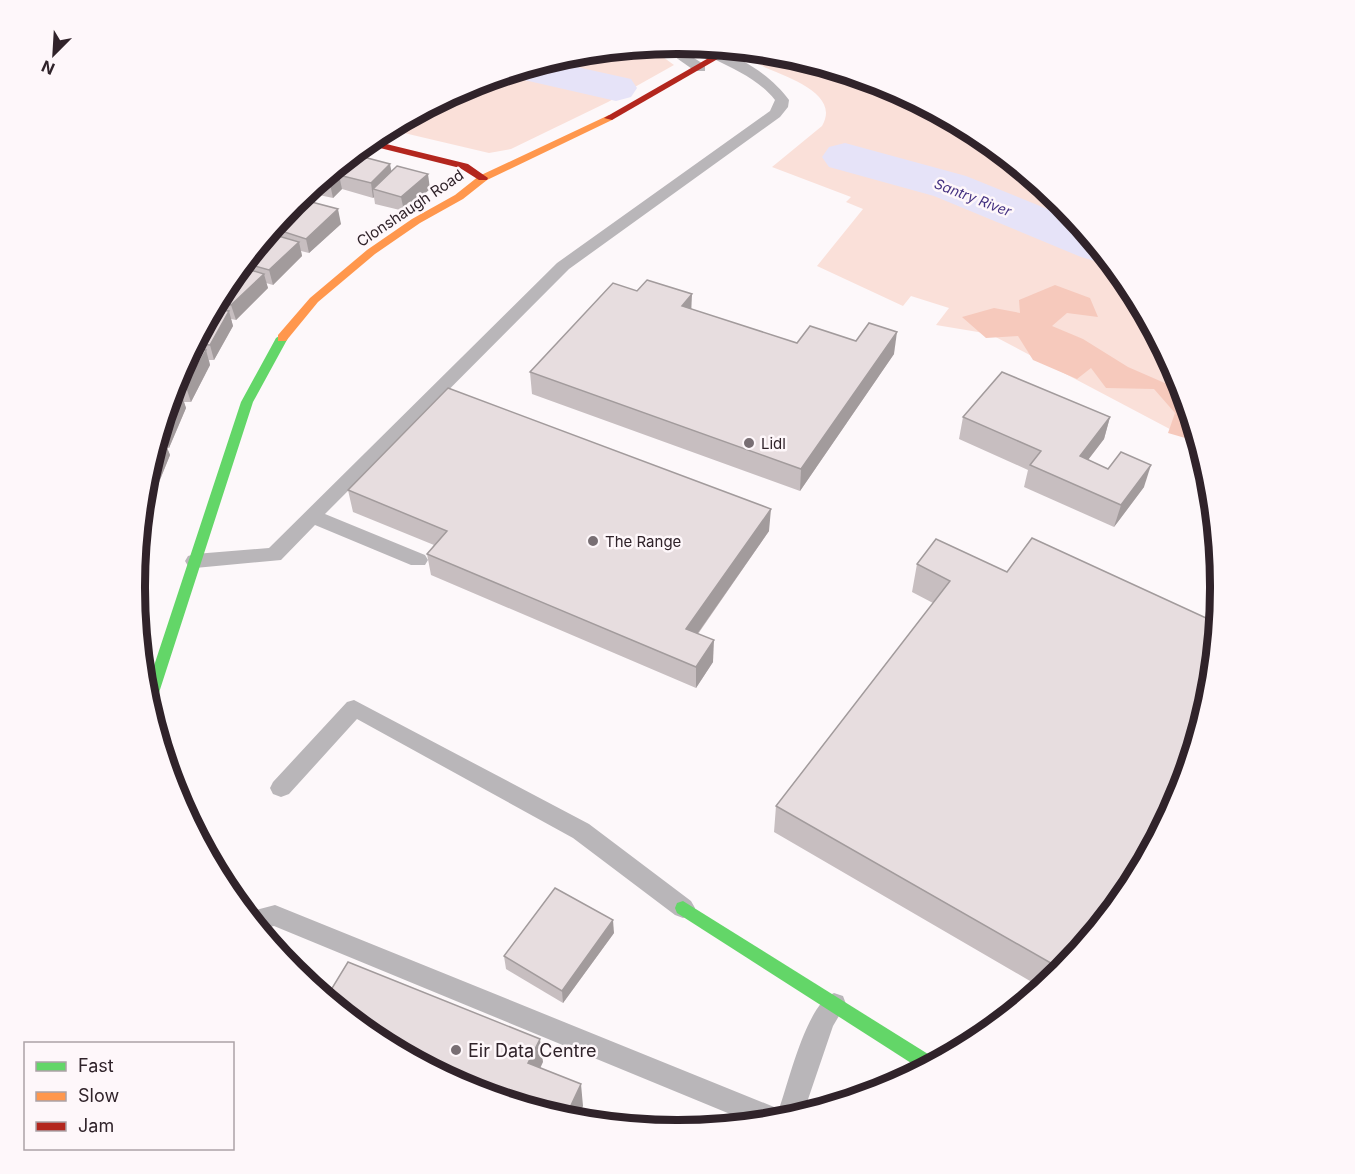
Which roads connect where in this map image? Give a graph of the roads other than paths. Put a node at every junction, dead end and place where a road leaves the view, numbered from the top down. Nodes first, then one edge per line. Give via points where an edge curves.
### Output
1 (678, 54) edge
2 (720, 56) edge
3 (731, 57) edge
4 (700, 68) junction
5 (379, 145) edge
6 (483, 178) junction
7 (312, 516) junction
8 (418, 560) dead end
9 (195, 561) junction
10 (154, 686) edge
11 (281, 788) dead end
12 (683, 908) joint
13 (261, 919) edge
14 (834, 1004) junction
15 (922, 1060) edge
16 (792, 1107) edge
17 (759, 1113) edge

1 - 4 lane
2 - 4 street, Clonshaugh Road
3 - 7 lane via 776,92 782,100 775,114 563,266
4 - 6 street, Clonshaugh Road via 618,114
5 - 6 street via 464,166
6 - 9 street, Clonshaugh Road via 371,252 314,300 277,344 247,402
7 - 8 lane
7 - 9 lane via 274,555
9 - 10 street, Clonshaugh Road
11 - 12 lane via 354,708 581,831
12 - 14 street
13 - 17 lane via 275,915
14 - 15 street
14 - 16 lane via 823,1020

